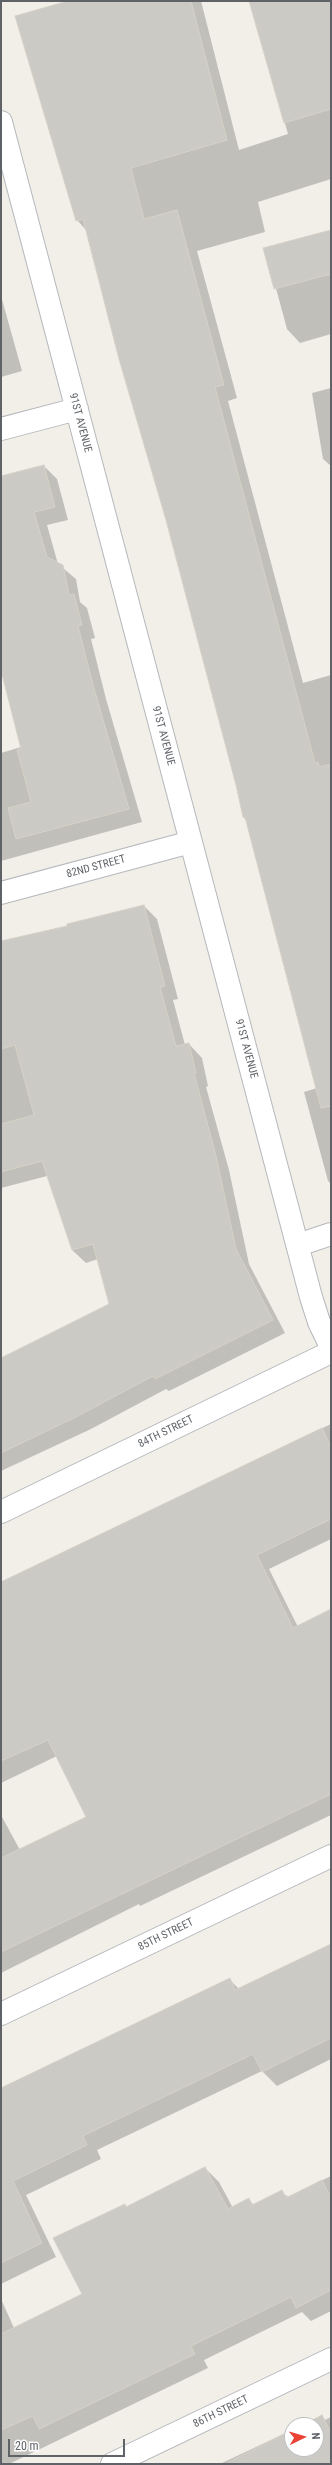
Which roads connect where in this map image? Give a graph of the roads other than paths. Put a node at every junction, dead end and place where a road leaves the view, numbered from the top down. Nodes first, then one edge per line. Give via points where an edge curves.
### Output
1 (1, 122) edge
2 (76, 409) junction
3 (1, 429) edge
4 (191, 842) junction
5 (1, 892) edge
6 (331, 1234) edge
7 (298, 1244) junction
8 (331, 1347) edge
9 (331, 1352) edge
10 (1, 1512) edge
11 (331, 1856) edge
12 (1, 2014) edge
13 (331, 2359) edge
14 (112, 2464) edge

1 - 2 street, 91ST AVENUE
2 - 3 street
2 - 4 street, 91ST AVENUE
4 - 5 street, 82ND STREET
4 - 7 street, 91ST AVENUE
6 - 7 street
7 - 8 street, 91ST AVENUE via 319,1322
9 - 10 street, 84TH STREET
11 - 12 street, 85TH STREET
13 - 14 street, 86TH STREET

